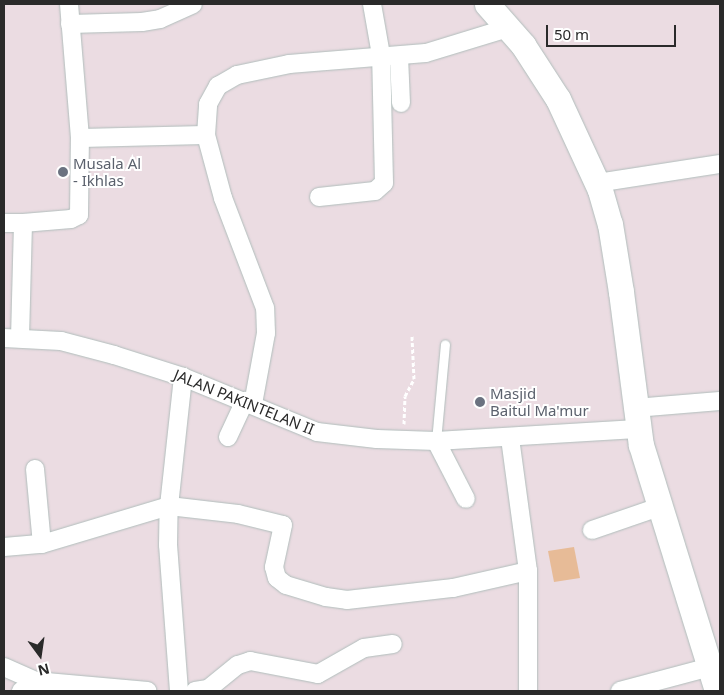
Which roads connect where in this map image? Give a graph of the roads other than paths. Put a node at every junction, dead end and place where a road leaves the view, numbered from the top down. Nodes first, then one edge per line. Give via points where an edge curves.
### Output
1 (69, 4) edge
2 (193, 4) edge
3 (372, 4) edge
4 (487, 4) edge
5 (70, 24) junction
6 (508, 28) junction
7 (381, 55) junction
8 (399, 56) junction
9 (401, 103) dead end
10 (206, 135) junction
11 (80, 138) junction
12 (720, 164) edge
13 (597, 183) junction
14 (319, 197) dead end
15 (4, 223) edge
16 (23, 223) junction
17 (12, 338) edge
18 (445, 344) dead end
19 (183, 376) junction
20 (720, 401) edge
21 (249, 402) junction
22 (636, 419) junction
23 (228, 438) dead end
24 (510, 438) junction
25 (436, 441) junction
26 (35, 469) dead end
27 (466, 499) dead end
28 (169, 506) junction
29 (659, 507) junction
30 (592, 530) dead end
31 (42, 544) junction
32 (4, 547) edge
33 (528, 571) junction
34 (393, 644) dead end
35 (710, 666) junction
36 (4, 667) edge
37 (36, 681) junction
38 (21, 691) edge
39 (148, 691) edge
40 (179, 691) edge
41 (195, 691) edge
42 (528, 691) edge
43 (620, 691) edge
44 (717, 691) edge

1 - 5 street
2 - 5 street via 160,19 142,22
3 - 7 street
4 - 6 main road
5 - 11 street
6 - 8 street via 448,49
6 - 13 main road via 558,99
7 - 8 street
7 - 10 street via 288,64 237,75 218,86 208,104
7 - 14 street via 383,186 375,191
8 - 9 street
10 - 11 street
10 - 21 street via 223,198 265,308 266,333
11 - 16 street via 79,215 71,219
12 - 13 street
13 - 22 main road via 610,224 618,268
15 - 16 street
16 - 17 street
17 - 19 street, JALAN PAKINTELAN II via 61,341
18 - 25 lane
19 - 21 street, JALAN PAKINTELAN II
19 - 28 street
20 - 22 street, JALAN PAKINTELAN II
21 - 23 street
21 - 25 street, JALAN PAKINTELAN II via 317,432
22 - 24 street, JALAN PAKINTELAN II
22 - 29 main road
24 - 25 street, JALAN PAKINTELAN II
24 - 33 street
25 - 27 street
26 - 31 street
28 - 31 street
28 - 33 street via 238,514 279,524 284,527 274,567 277,578 298,589 326,597 346,600 454,588
28 - 40 street via 168,545
29 - 30 street
29 - 35 main road
31 - 32 street
33 - 42 street
34 - 41 street via 364,648 318,674 250,661 238,665 208,689
35 - 43 street
35 - 44 main road
36 - 37 street
37 - 38 street
37 - 39 street

